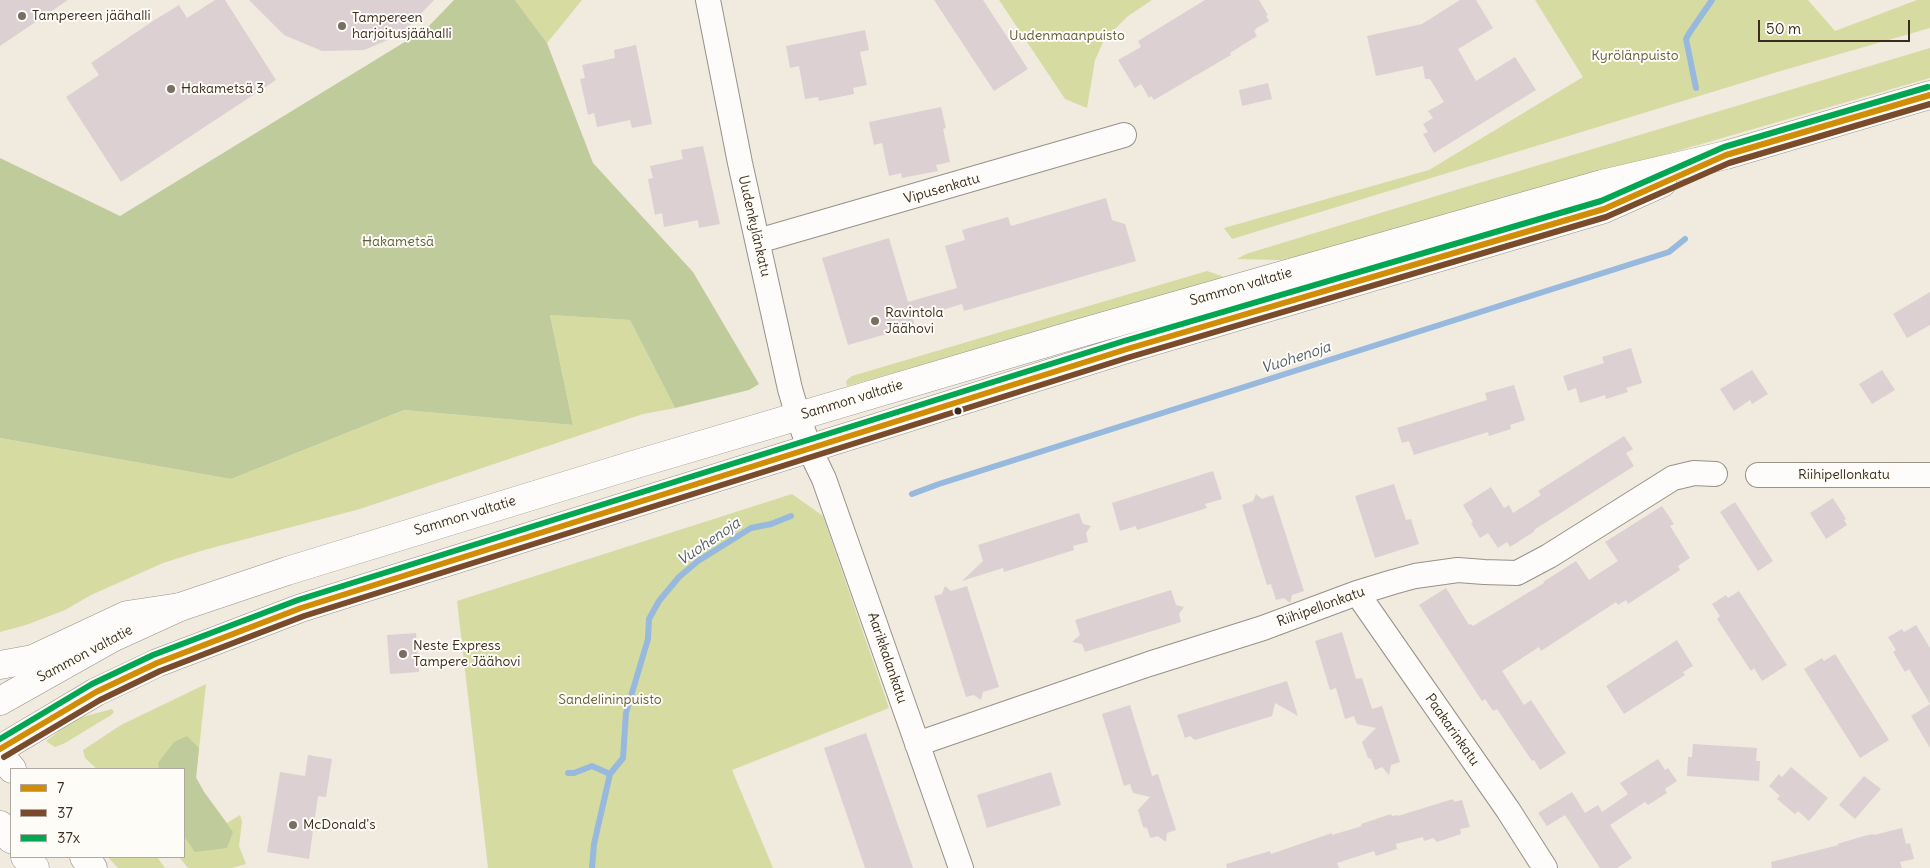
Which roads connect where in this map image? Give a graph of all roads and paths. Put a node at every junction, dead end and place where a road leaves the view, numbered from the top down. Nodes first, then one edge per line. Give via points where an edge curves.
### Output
1 (708, 0) edge
2 (1930, 95) edge
3 (1124, 135) dead end
4 (1726, 156) junction
5 (758, 241) junction
6 (798, 416) junction
7 (810, 450) junction
8 (1715, 474) dead end
9 (1758, 475) dead end
10 (1930, 475) edge
11 (1357, 593) junction
12 (180, 607) junction
13 (0, 665) edge
14 (0, 701) edge
15 (917, 744) junction
16 (0, 749) edge
17 (0, 756) edge
18 (11, 768) edge
19 (0, 826) edge
20 (10, 838) edge
21 (85, 858) edge
22 (93, 868) edge
23 (961, 868) edge
24 (1545, 868) edge

1 - 5 street, Uudenkylänkatu
2 - 4 main road, Sammon valtatie
3 - 5 street, Vipusenkatu
4 - 6 main road, Sammon valtatie via 1593,187
4 - 7 main road, Sammon valtatie via 1604,208 1128,349
5 - 6 street, Uudenkylänkatu
6 - 7 street, Uudenkylänkatu
6 - 12 main road, Sammon valtatie via 405,534
7 - 15 street, Aarikkalankatu via 824,479
7 - 16 main road, Sammon valtatie via 301,608 157,663 96,692
8 - 11 street, Riihipellonkatu via 1694,473 1673,478 1549,556 1517,572 1458,570 1415,576
9 - 10 street, Riihipellonkatu
11 - 15 street, Riihipellonkatu via 1263,628
11 - 24 street, Paakarinkatu
12 - 13 main road via 127,614 33,659
12 - 14 main road, Sammon valtatie via 112,638
15 - 23 street, Aarikkalankatu
17 - 18 main road
19 - 20 main road
21 - 22 main road

